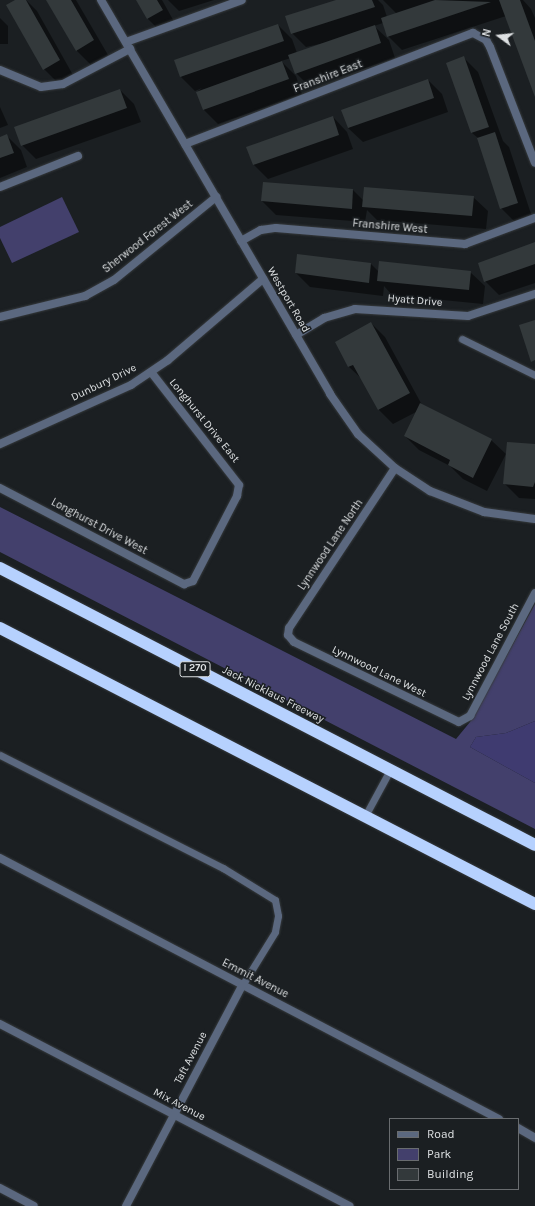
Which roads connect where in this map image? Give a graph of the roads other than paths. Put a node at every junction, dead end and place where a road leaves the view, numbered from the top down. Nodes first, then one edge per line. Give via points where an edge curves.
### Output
1 (101, 0) edge
2 (242, 0) edge
3 (128, 46) junction
4 (0, 70) edge
5 (185, 144) junction
6 (78, 156) dead end
7 (535, 163) edge
8 (0, 187) edge
9 (216, 197) junction
10 (535, 218) edge
11 (241, 241) junction
12 (263, 279) junction
13 (535, 294) edge
14 (0, 317) edge
15 (296, 335) junction
16 (462, 339) dead end
17 (151, 372) junction
18 (535, 375) edge
19 (0, 444) edge
20 (395, 468) junction
21 (0, 488) edge
22 (535, 519) edge
23 (0, 568) edge
24 (188, 584) joint
25 (535, 593) edge
26 (0, 628) edge
27 (288, 635) joint
28 (464, 720) joint
29 (0, 755) edge
30 (390, 770) junction
31 (365, 816) junction
32 (535, 845) edge
33 (0, 858) edge
34 (535, 904) edge
35 (243, 984) junction
36 (0, 1024) edge
37 (173, 1115) junction
38 (498, 1118) edge
39 (519, 1129) edge
40 (535, 1138) edge
41 (0, 1188) edge
42 (34, 1206) edge
43 (126, 1206) edge
44 (349, 1206) edge

1 - 3 street, Westport Road
2 - 3 street
3 - 4 street via 64,84 41,87
3 - 5 street, Westport Road
5 - 7 street, Franshire East via 466,34 479,35 490,47
5 - 9 street, Westport Road
6 - 8 street
9 - 11 street, Westport Road
9 - 14 street, Sherwood Forest West via 114,280 85,296
10 - 11 street, Franshire West via 465,244 276,228 261,230
11 - 12 street, Westport Road
12 - 15 street, Westport Road
12 - 17 street, Dunbury Drive
13 - 15 street, Hyatt Drive via 468,316 355,308 324,318
15 - 20 street, Westport Road via 344,415 376,452
16 - 18 lane
17 - 19 street, Dunbury Drive via 131,385
17 - 24 street, Longhurst Drive East via 239,485 237,496 197,576
20 - 22 street, Westport Road via 430,491 457,503 484,512
20 - 27 street, Lynnwood Lane North via 292,624
21 - 24 street, Longhurst Drive West
23 - 30 highway, Jack Nicklaus Freeway / I 270
25 - 28 street, Lynnwood Lane South via 470,716
26 - 31 highway
27 - 28 street, Lynnwood Lane West via 303,646 453,721
29 - 35 lane via 223,868 275,900 278,916 274,932
30 - 31 lane
30 - 32 highway, Jack Nicklaus Freeway / I 270
31 - 34 highway
33 - 35 street, Emmit Avenue
35 - 37 street, Taft Avenue
35 - 38 street, Emmit Avenue
36 - 37 street, Mix Avenue
37 - 43 street, Taft Avenue
37 - 44 street, Mix Avenue
39 - 40 street
41 - 42 street

